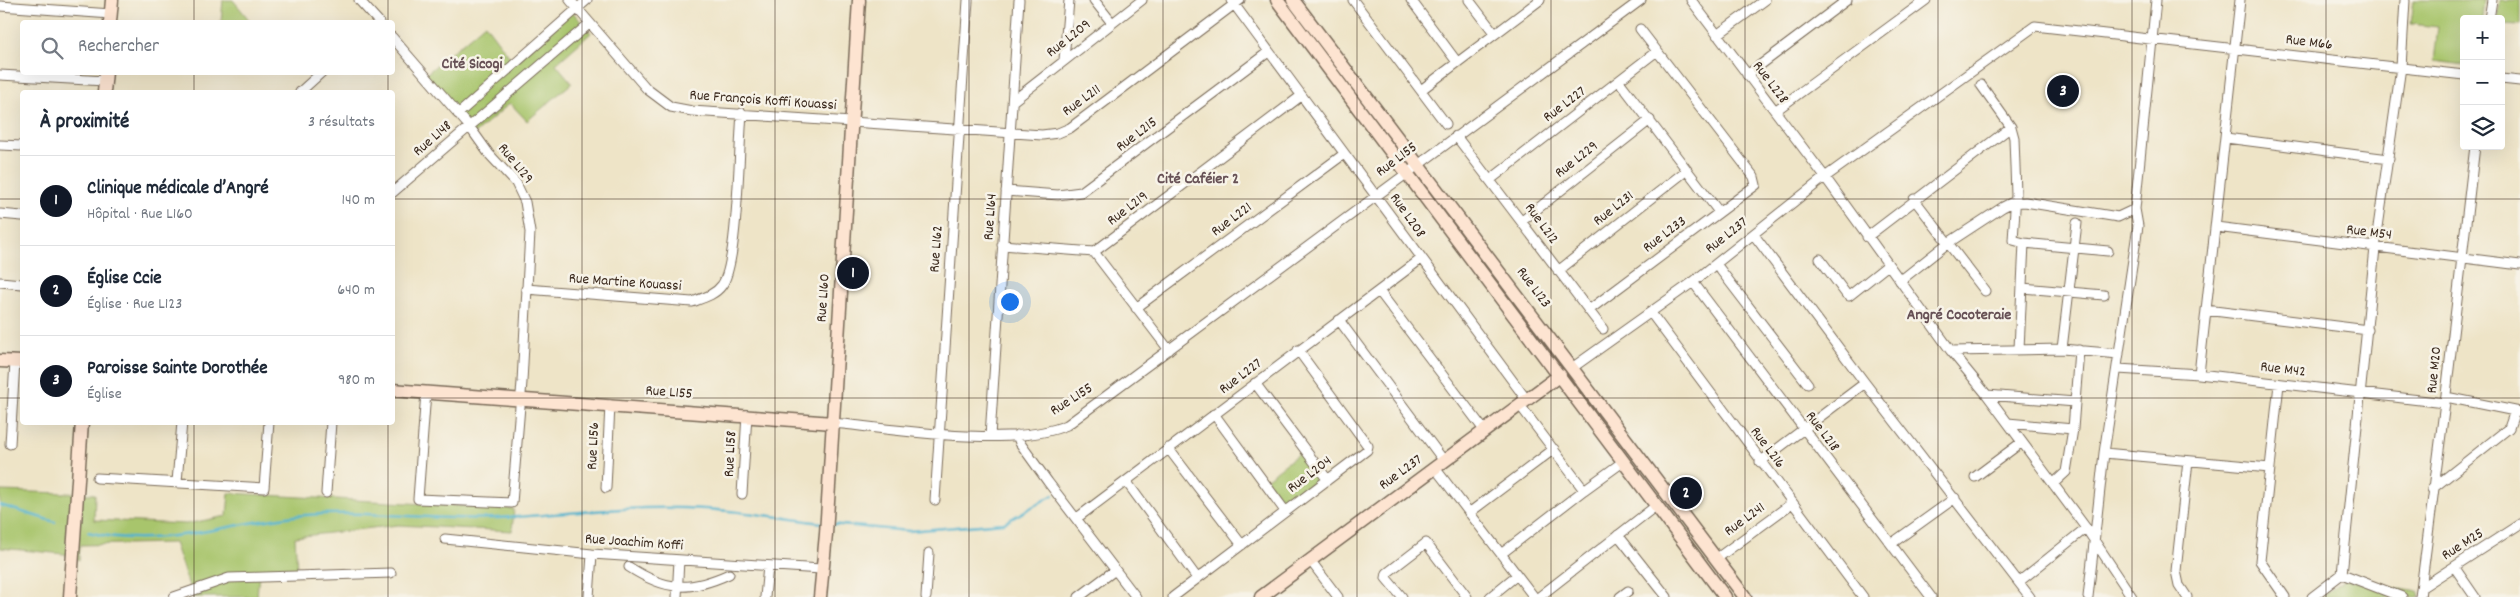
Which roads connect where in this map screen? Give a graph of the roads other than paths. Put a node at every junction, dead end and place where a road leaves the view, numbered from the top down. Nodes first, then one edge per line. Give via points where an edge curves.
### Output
1 (112, 0) edge
2 (359, 0) edge
3 (570, 0) edge
4 (587, 0) edge
5 (859, 0) edge
6 (968, 0) edge
7 (1019, 0) edge
8 (1069, 0) edge
9 (1094, 0) edge
10 (1142, 0) edge
11 (1276, 0) edge
12 (1293, 0) edge
13 (1352, 0) edge
14 (1411, 0) edge
15 (1469, 0) edge
16 (1540, 0) edge
17 (1641, 0) edge
18 (1691, 0) edge
19 (1765, 0) edge
20 (1847, 0) edge
21 (1926, 0) edge
22 (2156, 0) edge
23 (2240, 0) edge
24 (2405, 0) edge
25 (2492, 0) edge
26 (1234, 2) edge
27 (0, 6) edge
28 (577, 8) junction
29 (2490, 15) edge
30 (110, 18) edge
31 (377, 20) edge
32 (590, 23) junction
33 (1112, 24) junction
34 (1640, 29) dead end
35 (1495, 34) junction
36 (1717, 35) junction
37 (2151, 39) junction
38 (395, 40) edge
39 (2236, 48) junction
40 (1657, 51) junction
41 (1267, 53) junction
42 (1064, 60) junction
43 (1457, 62) junction
44 (2401, 67) junction
45 (2460, 74) edge
46 (0, 75) edge
47 (319, 75) edge
48 (1747, 75) junction
49 (2505, 79) edge
50 (1619, 81) junction
51 (2520, 81) edge
52 (105, 82) edge
53 (1981, 85) dead end
54 (302, 90) edge
55 (1421, 90) junction
56 (1301, 96) junction
57 (1013, 100) junction
58 (1775, 111) junction
59 (742, 113) junction
60 (458, 114) junction
61 (1650, 120) junction
62 (851, 121) junction
63 (1446, 124) dead end
64 (469, 126) junction
65 (2011, 127) junction
66 (958, 128) junction
67 (1011, 132) junction
68 (1456, 136) junction
69 (2226, 138) junction
70 (0, 145) edge
71 (20, 146) edge
72 (2475, 150) edge
73 (1344, 154) junction
74 (2389, 159) junction
75 (1419, 164) junction
76 (1687, 170) junction
77 (1408, 172) junction
78 (1827, 179) junction
79 (1490, 180) junction
80 (395, 189) edge
81 (1006, 191) junction
82 (1376, 196) junction
83 (1914, 199) junction
84 (2016, 202) junction
85 (2135, 209) junction
86 (1719, 212) junction
87 (0, 214) edge
88 (20, 216) edge
89 (1522, 221) junction
90 (2077, 223) dead end
91 (2216, 227) junction
92 (1754, 235) junction
93 (1867, 237) junction
94 (2024, 243) junction
95 (1002, 244) junction
96 (1948, 244) junction
97 (2074, 248) junction
98 (2376, 248) junction
99 (2108, 251) dead end
100 (1094, 252) junction
101 (1820, 258) dead end
102 (1422, 259) junction
103 (2462, 259) junction
104 (1716, 264) junction
105 (1888, 265) junction
106 (2520, 265) edge
107 (1558, 271) junction
108 (0, 282) edge
109 (1693, 282) junction
110 (1900, 282) junction
111 (20, 284) edge
112 (2022, 288) junction
113 (526, 289) junction
114 (1379, 290) junction
115 (1985, 291) dead end
116 (2068, 292) junction
117 (2104, 295) dead end
118 (1136, 308) junction
119 (1589, 310) junction
120 (2206, 310) junction
121 (1651, 313) junction
122 (1340, 320) junction
123 (1603, 329) dead end
124 (2368, 330) junction
125 (2018, 349) junction
126 (2062, 349) junction
127 (1169, 350) junction
128 (1298, 350) junction
129 (2079, 350) junction
130 (1951, 351) junction
131 (2118, 354) junction
132 (0, 361) edge
133 (19, 362) edge
134 (1572, 368) junction
135 (2118, 368) junction
136 (2199, 374) junction
137 (1560, 375) junction
138 (1255, 383) junction
139 (1864, 383) junction
140 (1808, 384) dead end
141 (2280, 384) junction
142 (395, 390) edge
143 (426, 392) junction
144 (2360, 393) junction
145 (1987, 395) junction
146 (521, 399) junction
147 (2446, 400) junction
148 (1522, 402) junction
149 (2075, 402) junction
150 (610, 405) junction
151 (2518, 412) edge
152 (1214, 414) junction
153 (747, 415) junction
154 (833, 423) junction
155 (2008, 423) junction
156 (82, 425) edge
157 (182, 425) edge
158 (269, 425) edge
159 (331, 425) edge
160 (1802, 428) junction
161 (2073, 429) junction
162 (1484, 430) junction
163 (938, 433) junction
164 (1017, 435) junction
165 (990, 436) junction
166 (2022, 442) junction
167 (10, 444) dead end
168 (1168, 448) junction
169 (1554, 449) junction
170 (2104, 453) junction
171 (1624, 461) junction
172 (2188, 461) junction
173 (1760, 462) junction
174 (1440, 464) junction
175 (2270, 468) junction
176 (1975, 477) dead end
177 (97, 478) dead end
178 (1327, 479) junction
179 (1126, 481) junction
180 (177, 482) junction
181 (2053, 484) junction
182 (606, 488) dead end
183 (2432, 489) junction
184 (1584, 490) junction
185 (326, 493) dead end
186 (742, 494) dead end
187 (1955, 498) junction
188 (934, 500) dead end
189 (1791, 504) junction
190 (1657, 505) junction
191 (1285, 511) junction
192 (1469, 513) junction
193 (1077, 518) junction
194 (2086, 528) junction
195 (2519, 528) edge
196 (1618, 535) junction
197 (445, 539) dead end
198 (2094, 543) junction
199 (1891, 544) junction
200 (1242, 545) junction
201 (929, 553) dead end
202 (592, 554) junction
203 (1501, 554) junction
204 (1716, 559) junction
205 (679, 560) junction
206 (1310, 560) junction
207 (768, 566) junction
208 (629, 567) dead end
209 (2454, 568) junction
210 (821, 569) junction
211 (1115, 570) junction
212 (391, 573) dead end
213 (729, 574) dead end
214 (2342, 574) junction
215 (1517, 575) junction
216 (1197, 578) junction
217 (2020, 581) junction
218 (678, 587) junction
219 (1628, 590) dead end
220 (2420, 593) edge
221 (70, 597) edge
222 (174, 597) edge
223 (589, 597) edge
224 (677, 597) edge
225 (765, 597) edge
226 (820, 597) edge
227 (926, 597) edge
228 (1079, 597) edge
229 (1136, 597) edge
230 (1173, 597) edge
231 (1261, 597) edge
232 (1338, 597) edge
233 (1402, 597) edge
234 (1467, 597) edge
235 (1490, 597) edge
236 (1534, 597) edge
237 (1539, 597) edge
238 (1620, 597) edge
239 (1667, 597) edge
240 (1725, 597) edge
241 (1744, 597) edge
242 (1863, 597) edge
243 (1931, 597) edge
244 (2030, 597) edge
245 (2088, 597) edge
246 (2132, 597) edge
247 (2187, 597) edge
248 (2285, 597) edge
249 (2312, 597) edge
250 (2402, 597) edge
251 (2475, 597) edge

1 - 30 street
2 - 31 street
3 - 28 street, Rue François Koffi Kouassi
4 - 28 street
5 - 62 street, Rue L160
6 - 66 street, Rue L162
7 - 57 street, Rue L164
8 - 42 street
9 - 33 street
10 - 33 street, Rue L209
11 - 77 street, Rue L123
12 - 75 street, Rue L123
13 - 55 street
14 - 43 street
15 - 35 street
16 - 35 street
17 - 68 street, Rue L155
18 - 36 street, Rue L228
19 - 36 street
20 - 48 street
21 - 58 street
22 - 37 street
23 - 39 street
24 - 44 street
25 - 29 street
26 - 41 street, Rue L208
26 - 67 street, Rue L211 via 1070,128 1042,135
27 - 30 street
28 - 32 street, Rue François Koffi Kouassi
28 - 60 street
32 - 59 street, Rue François Koffi Kouassi via 662,102 692,111
32 - 64 street, Rue L148
33 - 42 street, Rue L209
34 - 40 street
35 - 43 street
36 - 48 street, Rue L228
37 - 39 street, Rue M66
37 - 78 street, Rue L237 via 2035,26
37 - 85 street
38 - 60 street, Rue L129
39 - 44 street, Rue M66
39 - 69 street
40 - 50 street, Rue L227
40 - 86 street, Rue L233 via 1756,181
41 - 56 street, Rue L208
41 - 81 street, Rue L215 via 1081,192 1058,195
42 - 57 street, Rue L209
43 - 55 street
44 - 45 street, Rue M66
44 - 74 street
46 - 52 street
47 - 54 street
48 - 58 street, Rue L228
49 - 51 street
50 - 61 street
50 - 79 street, Rue L227
53 - 65 street
55 - 63 street
56 - 73 street, Rue L208
56 - 100 street, Rue L219
57 - 67 street, Rue L164
58 - 78 street, Rue L228
59 - 62 street, Rue François Koffi Kouassi
59 - 113 street, Rue Martine Kouassi via 731,262 722,286 692,302
60 - 64 street, Rue L129
61 - 76 street
61 - 89 street, Rue L229
62 - 66 street, Rue L211
62 - 154 street, Rue L160
64 - 80 street, Rue L148
64 - 113 street, Rue L129 via 516,183 526,202 530,232
65 - 83 street
65 - 84 street
66 - 67 street, Rue L211
66 - 163 street, Rue L162
67 - 81 street, Rue L164
68 - 75 street, Rue L155
68 - 79 street, Rue L212
69 - 74 street
69 - 91 street
70 - 71 street
72 - 103 street, Rue M20
73 - 82 street, Rue L208
73 - 118 street, Rue L221
74 - 98 street
75 - 77 street, Rue L155
75 - 134 street, Rue L123
76 - 86 street
76 - 107 street, Rue L231
77 - 82 street, Rue L155
77 - 137 street, Rue L123
78 - 92 street, Rue L237
78 - 93 street, Rue L228
79 - 89 street, Rue L212
81 - 95 street, Rue L164
82 - 102 street, Rue L208
82 - 127 street, Rue L155
83 - 93 street
83 - 96 street
84 - 85 street via 2118,217
84 - 94 street via 2013,240
84 - 96 street via 2003,206
85 - 131 street via 2138,226
86 - 119 street, Rue L233
87 - 88 street
89 - 107 street, Rue L212
90 - 97 street
91 - 98 street, Rue M54
91 - 120 street
92 - 104 street, Rue L237
92 - 139 street
93 - 105 street, Rue L228
94 - 97 street
94 - 112 street
95 - 100 street
95 - 165 street, Rue L164
96 - 110 street
96 - 115 street
97 - 99 street
97 - 116 street
98 - 103 street, Rue M54
98 - 124 street
100 - 118 street
101 - 105 street via 1850,296
102 - 114 street, Rue L227
102 - 148 street, Rue L208
103 - 106 street, Rue M54
103 - 147 street, Rue M20
104 - 109 street, Rue L237
104 - 140 street
105 - 110 street, Rue L228
107 - 119 street, Rue L212
108 - 111 street
109 - 121 street, Rue L237
109 - 160 street, Rue L218
110 - 130 street, Rue L228
112 - 116 street
112 - 125 street
113 - 146 street, Rue L129
114 - 122 street, Rue L227
114 - 162 street
116 - 117 street
116 - 126 street
118 - 127 street
119 - 123 street, Rue L212
120 - 124 street
120 - 136 street
121 - 134 street, Rue L237
121 - 173 street, Rue L216
122 - 128 street, Rue L227
122 - 174 street
124 - 144 street
125 - 126 street
125 - 130 street
126 - 129 street
127 - 164 street, Rue L155 via 1067,425 1048,432
128 - 138 street, Rue L227
128 - 178 street, Rue L204 via 1368,446 1368,450
129 - 131 street
129 - 149 street
130 - 145 street, Rue L228
131 - 135 street
132 - 133 street
133 - 167 street
134 - 204 street, Rue L123
135 - 136 street, Rue M42
135 - 170 street
136 - 141 street, Rue M42
137 - 148 street, Rue L237
137 - 171 street, Rue L123
138 - 152 street, Rue L227
138 - 178 street
139 - 160 street
139 - 187 street
141 - 144 street, Rue M42
141 - 175 street
142 - 143 street, Rue L155
143 - 146 street, Rue L155
143 - 146 street, Rue L129 via 418,499 512,503
144 - 147 street, Rue M42
144 - 214 street
145 - 149 street
145 - 155 street, Rue L228
146 - 150 street, Rue L155
147 - 151 street, Rue M42
147 - 183 street, Rue M20
148 - 162 street, Rue L237
148 - 169 street, Rue L208
149 - 161 street
150 - 153 street, Rue L155
150 - 182 street, Rue L156
151 - 183 street via 2509,428
152 - 168 street, Rue L227
152 - 191 street
153 - 154 street, Rue L155
153 - 186 street, Rue L158
154 - 163 street, Rue L155
154 - 210 street, Rue L160
155 - 161 street
155 - 166 street, Rue L228
156 - 221 street
157 - 180 street
158 - 180 street via 264,488
159 - 185 street
160 - 173 street
160 - 199 street, Rue L218
161 - 181 street via 2066,472
162 - 174 street, Rue L237
163 - 165 street, Rue L155
163 - 188 street, Rue L162
164 - 165 street, Rue L155
164 - 193 street via 1034,463
166 - 176 street
166 - 181 street, Rue L228
168 - 179 street, Rue L227
168 - 200 street
169 - 184 street, Rue L208
169 - 192 street
170 - 172 street
170 - 198 street
171 - 184 street
171 - 190 street, Rue L123
172 - 175 street
172 - 247 street via 2176,571 2179,585
173 - 189 street, Rue L216
174 - 192 street
174 - 206 street, Rue L237
175 - 248 street via 2260,560
177 - 180 street
178 - 191 street, Rue L204
179 - 193 street, Rue L227
179 - 216 street
181 - 194 street, Rue L228
183 - 220 street, Rue M20
184 - 203 street
187 - 199 street
187 - 217 street
189 - 204 street, Rue L241
189 - 242 street, Rue L216
190 - 196 street
190 - 240 street, Rue L123
191 - 200 street, Rue L204
192 - 203 street
193 - 211 street
194 - 198 street, Rue L228
194 - 217 street
195 - 209 street, Rue M25
196 - 237 street
196 - 239 street
197 - 202 street, Rue Joachim Koffi
198 - 245 street
198 - 246 street, Rue L228
199 - 243 street, Rue L218
200 - 216 street, Rue L204
201 - 227 street
202 - 205 street, Rue Joachim Koffi
202 - 223 street
203 - 215 street
204 - 241 street, Rue L123
205 - 207 street, Rue Joachim Koffi
205 - 218 street
206 - 231 street, Rue L237
206 - 232 street
207 - 210 street, Rue Joachim Koffi
207 - 225 street
208 - 218 street via 650,581
209 - 220 street, Rue M25
209 - 251 street
210 - 226 street, Rue L160
211 - 228 street
211 - 229 street
212 - 222 street via 229,578
213 - 218 street via 707,584
214 - 249 street
214 - 250 street
215 - 235 street
215 - 236 street
216 - 230 street, Rue L204
217 - 244 street
218 - 224 street
219 - 238 street
233 - 234 street via 1386,578 1386,573 1426,543

